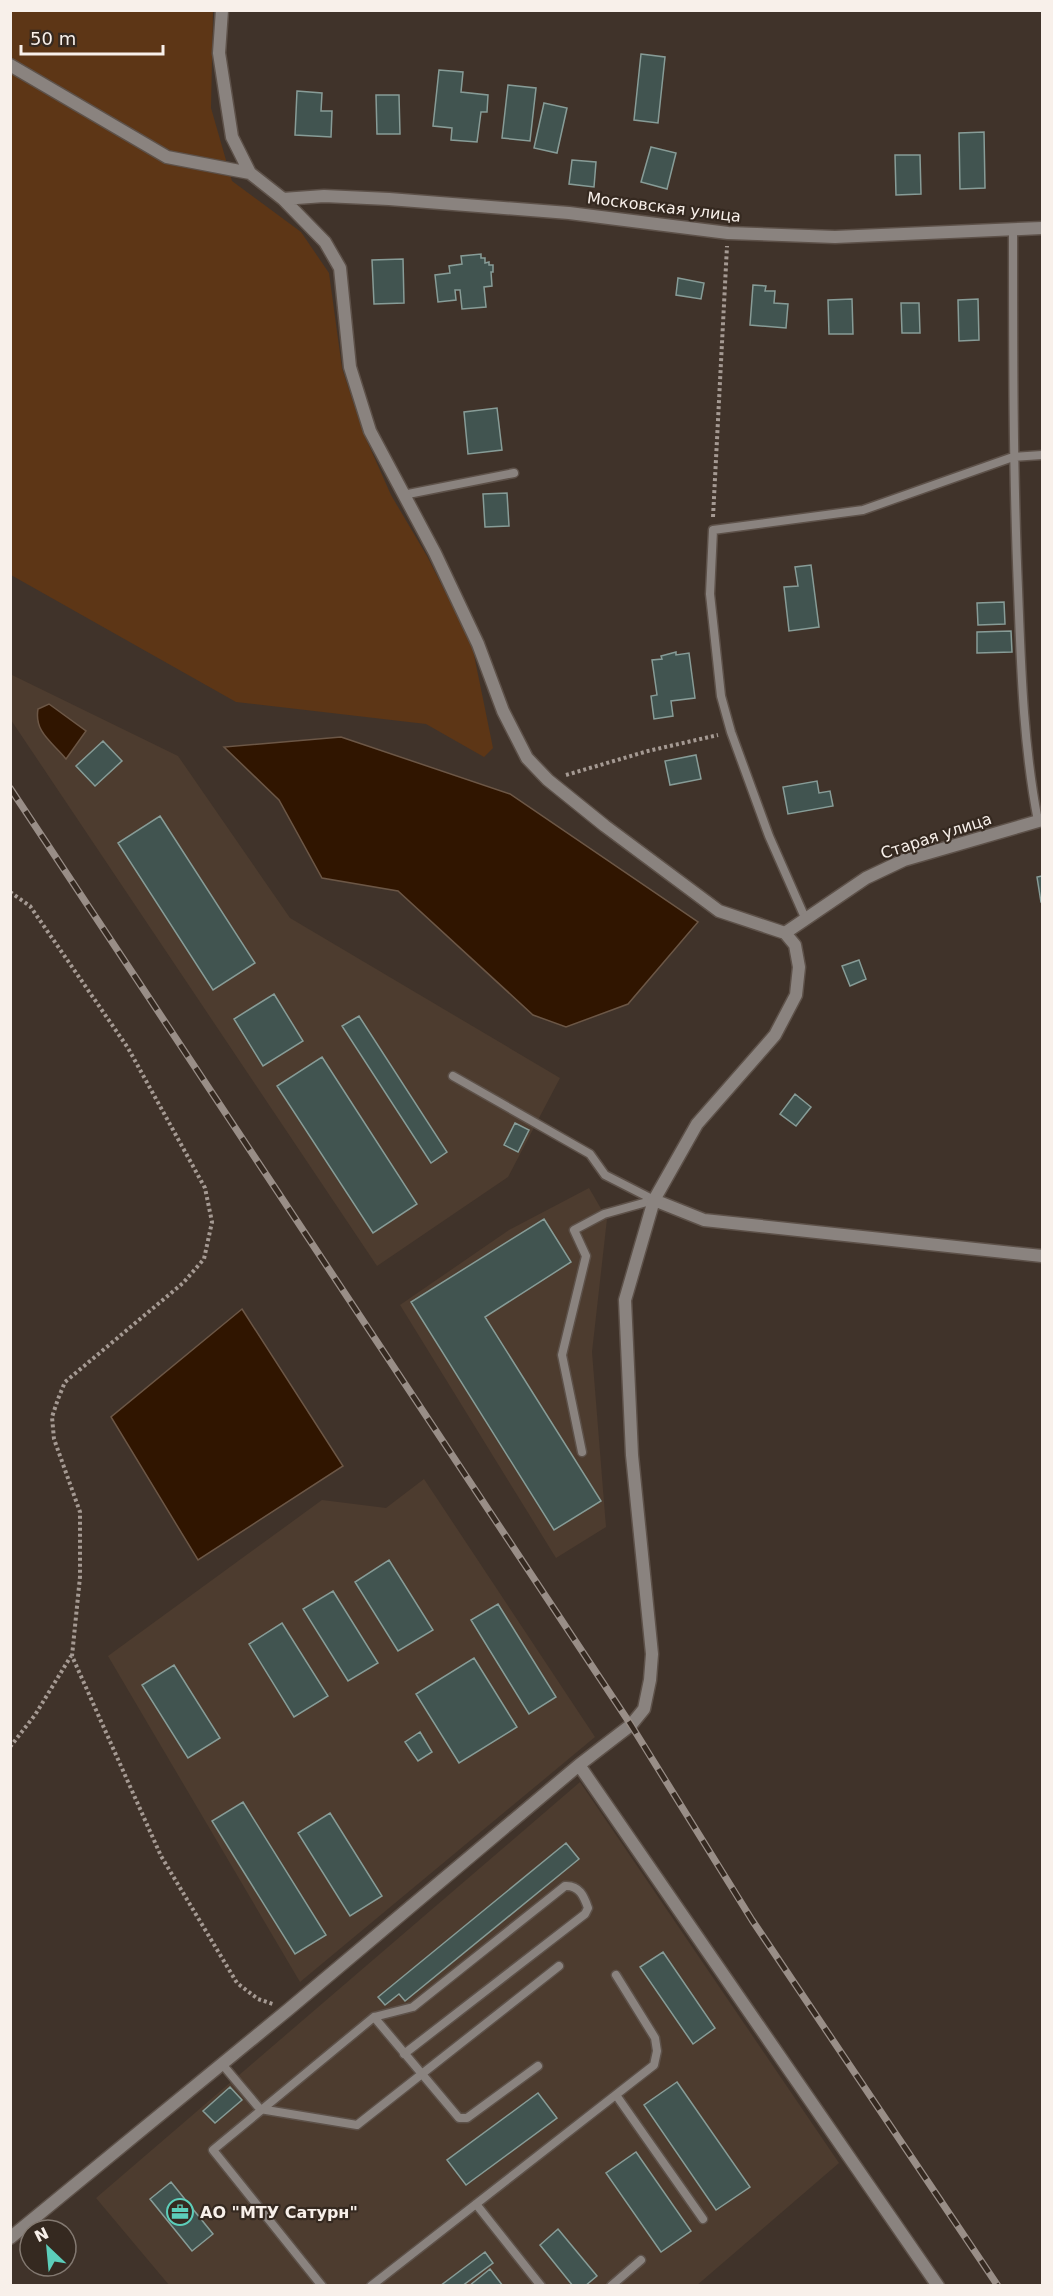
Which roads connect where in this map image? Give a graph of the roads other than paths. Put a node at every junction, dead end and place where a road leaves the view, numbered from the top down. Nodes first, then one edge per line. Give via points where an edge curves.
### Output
1 (222, 10) edge
2 (10, 65) edge
3 (250, 173) junction
4 (283, 199) junction
5 (1042, 228) edge
6 (1013, 229) junction
7 (1042, 455) edge
8 (1013, 457) junction
9 (514, 473) dead end
10 (403, 495) junction
11 (1040, 820) edge
12 (806, 920) junction
13 (785, 933) junction
14 (453, 1076) dead end
15 (654, 1200) junction
16 (1042, 1256) edge
17 (582, 1452) dead end
18 (579, 1765) junction
19 (559, 1966) dead end
20 (616, 1975) dead end
21 (374, 2017) junction
22 (404, 2054) junction
23 (222, 2064) junction
24 (538, 2066) dead end
25 (420, 2074) junction
26 (616, 2095) junction
27 (260, 2109) junction
28 (476, 2204) junction
29 (703, 2219) dead end
30 (10, 2238) edge
31 (641, 2260) dead end
32 (322, 2286) edge
33 (371, 2286) edge
34 (541, 2286) edge
35 (611, 2286) edge
36 (938, 2286) edge

1 - 3 street via 219,53 232,137
2 - 3 street via 167,157
3 - 4 street
4 - 6 street, Московская улица via 389,199 569,213 728,233 836,237
4 - 10 street via 325,242 340,268 350,367 370,431
5 - 6 street, Московская улица
6 - 8 lane
7 - 8 lane
8 - 11 lane via 1022,711 1029,773
8 - 12 lane via 863,510 713,530 710,594 721,696 769,836
9 - 10 lane
10 - 13 street via 478,644 503,711 527,758 605,826 719,911
11 - 12 street, Старая улица via 904,860 866,878
12 - 13 street, Старая улица
13 - 15 street via 795,945 799,967 796,995 775,1035 698,1124
14 - 15 lane via 590,1154 605,1174
15 - 16 street via 704,1220
15 - 17 lane via 604,1214 574,1230 586,1256 562,1355
15 - 18 street via 625,1300 632,1455 652,1654 650,1680 644,1709 631,1725
18 - 23 street
18 - 36 street
19 - 25 lane
20 - 26 lane via 655,2038 657,2051 654,2065
21 - 22 lane
21 - 22 lane via 413,2007 566,1886 578,1888 588,1908 585,1914
21 - 27 lane
22 - 25 lane
23 - 27 lane
23 - 30 street
24 - 25 lane via 467,2118 452,2112
25 - 27 lane via 357,2125
26 - 28 lane
26 - 29 lane
27 - 32 lane via 213,2150
28 - 33 lane
28 - 34 lane
31 - 35 lane

